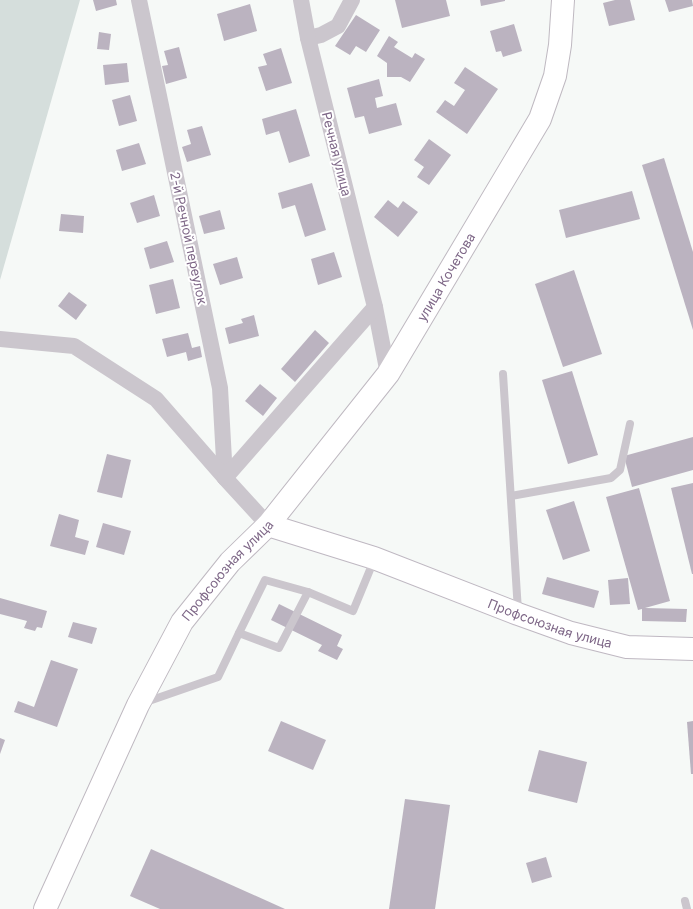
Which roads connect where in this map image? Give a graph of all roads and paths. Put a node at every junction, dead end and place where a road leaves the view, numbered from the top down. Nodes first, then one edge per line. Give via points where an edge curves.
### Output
1 (139, 0) edge
2 (300, 0) edge
3 (352, 0) edge
4 (563, 0) edge
5 (308, 38) junction
6 (375, 307) junction
7 (0, 339) edge
8 (388, 374) junction
9 (503, 374) dead end
10 (630, 424) dead end
11 (225, 478) junction
12 (510, 496) junction
13 (268, 525) junction
14 (374, 558) junction
15 (308, 592) junction
16 (518, 614) junction
17 (239, 633) junction
18 (693, 649) edge
19 (138, 705) junction
20 (45, 909) edge

1 - 11 street, 2-й Речной переулок via 220,388
2 - 5 street, Речная улица
3 - 5 street via 338,26 321,35
4 - 8 main road, улица Кочетова via 555,76 540,119
5 - 6 street, Речная улица
6 - 8 street, Речная улица
6 - 11 street
7 - 11 street via 74,346 156,400
8 - 13 main road, улица Кочетова
9 - 12 lane
10 - 12 lane via 620,470 611,478
11 - 13 street
12 - 16 lane
13 - 14 main road, Профсоюзная улица
13 - 19 main road, Профсоюзная улица via 230,562 182,622
14 - 15 lane via 353,611
14 - 16 main road, Профсоюзная улица
15 - 17 lane via 265,580
15 - 17 lane via 280,648
16 - 18 main road, Профсоюзная улица via 571,633 627,647
17 - 19 lane via 218,677
19 - 20 main road, Профсоюзная улица

